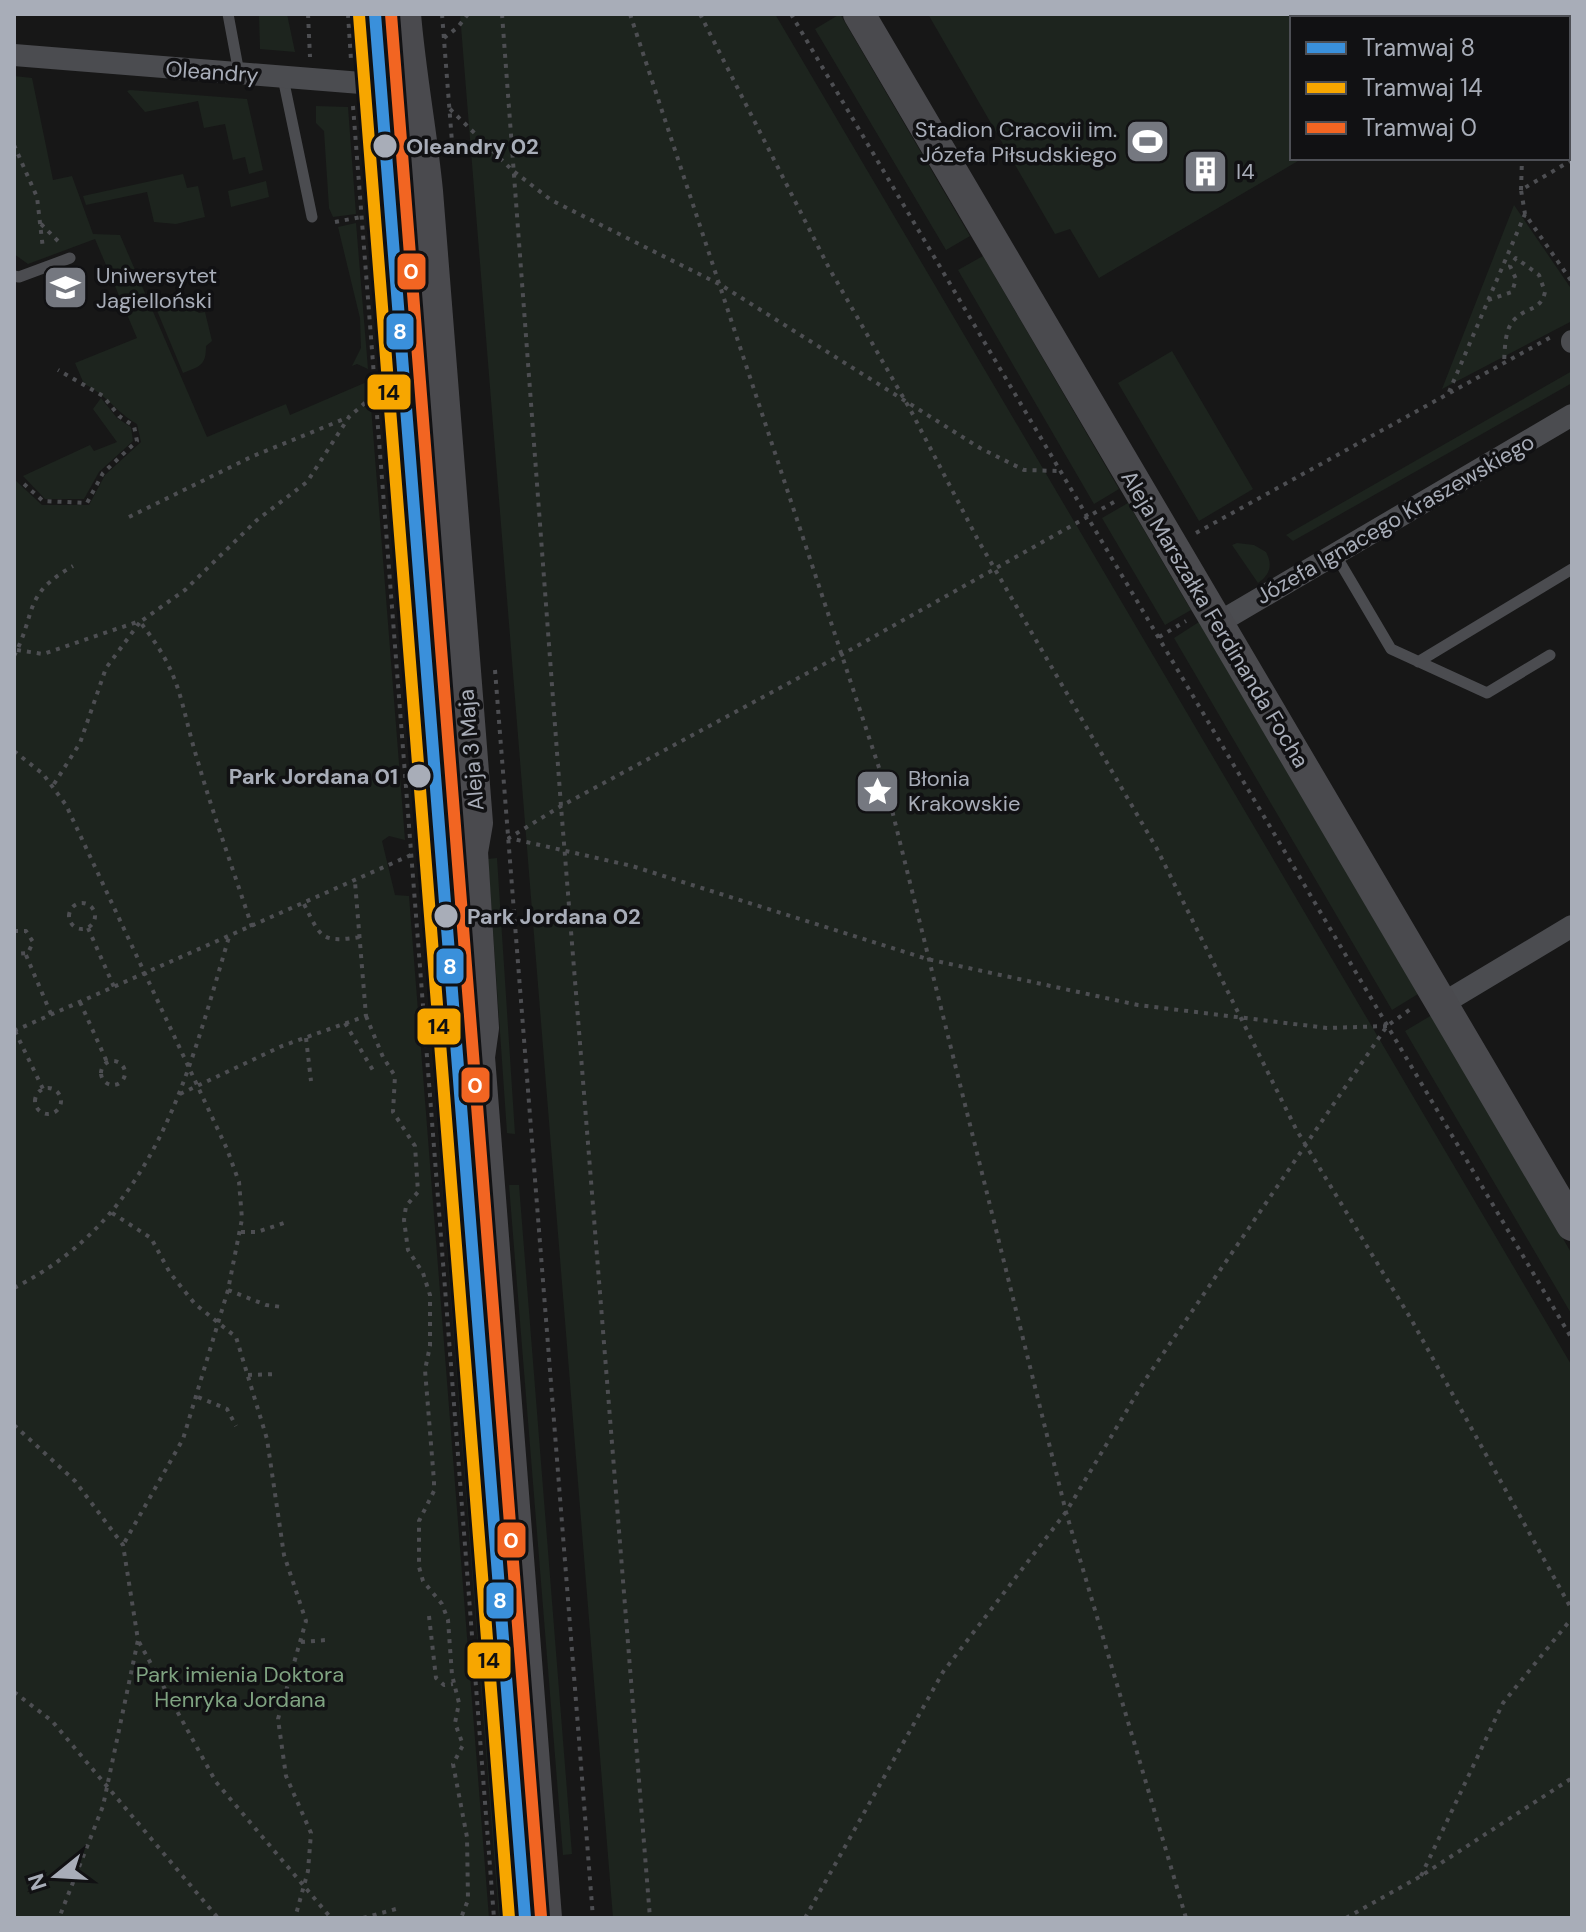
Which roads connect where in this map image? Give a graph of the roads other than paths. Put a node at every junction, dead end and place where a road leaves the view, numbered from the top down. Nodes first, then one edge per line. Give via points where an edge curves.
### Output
1 (228, 14) edge
2 (405, 14) edge
3 (859, 14) edge
4 (14, 55) edge
5 (239, 73) junction
6 (283, 78) junction
7 (411, 87) junction
8 (312, 217) dead end
9 (70, 258) road end
10 (14, 276) edge
11 (1572, 415) edge
12 (1335, 554) junction
13 (1572, 569) edge
14 (1218, 623) junction
15 (1550, 655) dead end
16 (1418, 662) junction
17 (1572, 926) edge
18 (1433, 1002) junction
19 (1572, 1225) edge
20 (546, 1918) edge

1 - 5 lane
2 - 7 street, Aleja 3 Maja
3 - 14 street, Aleja Marszałka Ferdinanda Focha
4 - 5 street, Oleandry
5 - 6 street, Oleandry
6 - 7 street, Oleandry
6 - 8 lane
7 - 20 street, Aleja 3 Maja via 419,108 427,191 477,823 472,852 483,1028 479,1057
9 - 10 lane
11 - 12 street, Józefa Ignacego Kraszewskiego
12 - 14 street, Józefa Ignacego Kraszewskiego
12 - 16 lane via 1390,648
13 - 16 lane
14 - 18 street, Aleja Marszałka Ferdinanda Focha
15 - 16 lane via 1487,693
17 - 18 street
18 - 19 street, Aleja Marszałka Ferdinanda Focha

